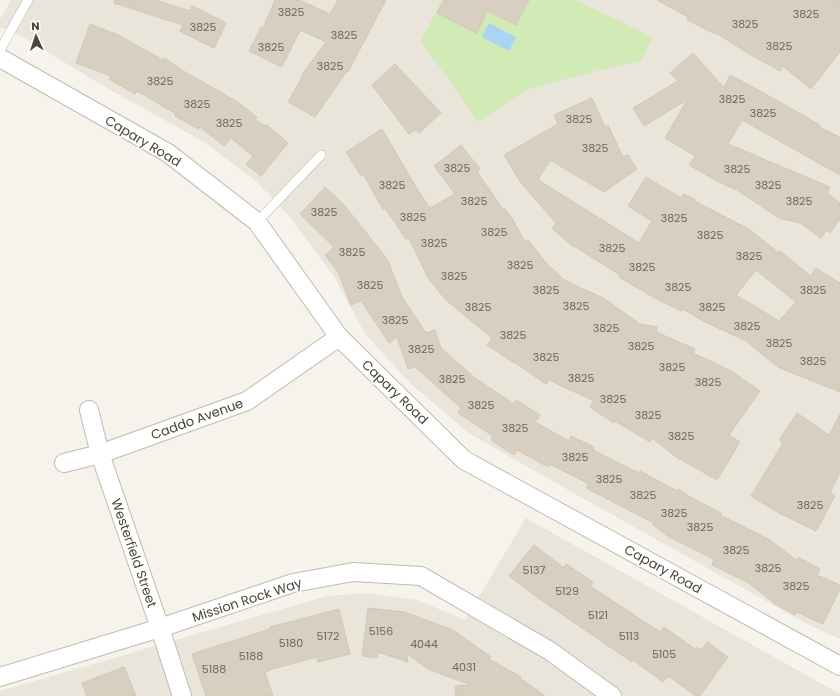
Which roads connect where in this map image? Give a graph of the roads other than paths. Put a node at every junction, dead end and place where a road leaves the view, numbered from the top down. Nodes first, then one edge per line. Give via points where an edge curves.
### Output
1 (28, 0) edge
2 (0, 50) edge
3 (0, 58) edge
4 (321, 155) dead end
5 (257, 222) junction
6 (339, 337) junction
7 (89, 410) dead end
8 (100, 454) junction
9 (64, 463) dead end
10 (160, 628) junction
11 (840, 666) edge
12 (0, 677) edge
13 (182, 696) edge
14 (612, 696) edge

1 - 2 lane
3 - 5 street, Capary Road via 168,153
4 - 5 lane
5 - 6 street, Capary Road
6 - 8 street, Caddo Avenue via 247,401
6 - 11 street, Capary Road via 464,460
7 - 8 street, Westerfield Street
8 - 9 street, Caddo Avenue
8 - 10 street, Westerfield Street
10 - 12 street, Mission Rock Way
10 - 13 street, Westerfield Street
10 - 14 street, Mission Rock Way via 293,583 353,572 421,576 550,651

